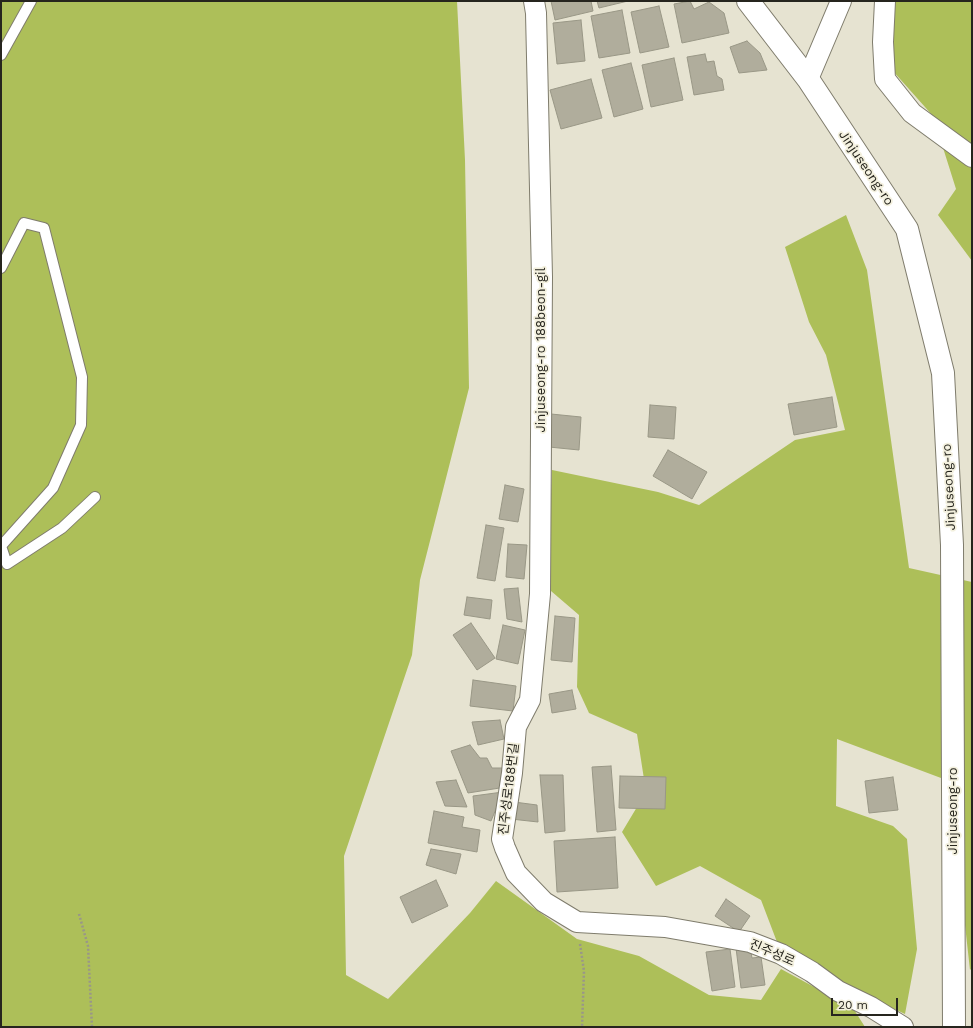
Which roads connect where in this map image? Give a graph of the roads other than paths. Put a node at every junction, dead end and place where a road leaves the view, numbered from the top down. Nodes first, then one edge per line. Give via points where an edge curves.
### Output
1 (32, 1) edge
2 (534, 1) edge
3 (748, 1) edge
4 (841, 1) edge
5 (885, 1) edge
6 (1, 55) edge
7 (808, 79) junction
8 (972, 157) edge
9 (1, 268) edge
10 (95, 497) dead end
11 (1, 546) edge
12 (577, 922) joint
13 (903, 1027) edge
14 (954, 1027) edge

1 - 6 lane
2 - 12 street, Jinjuseong-ro 188beon-gil via 542,277 540,594 530,700 516,727 502,839 516,873 544,902
3 - 7 main road, Jinjuseong-ro
4 - 7 street
5 - 8 street via 883,42 886,79 912,113
7 - 14 main road, Jinjuseong-ro via 907,229 943,373 952,545
9 - 11 lane via 24,223 44,228 82,377 81,425 53,488
10 - 11 lane via 62,528 7,564
12 - 13 street, 진주성로 via 665,927 750,942 782,954 838,991

